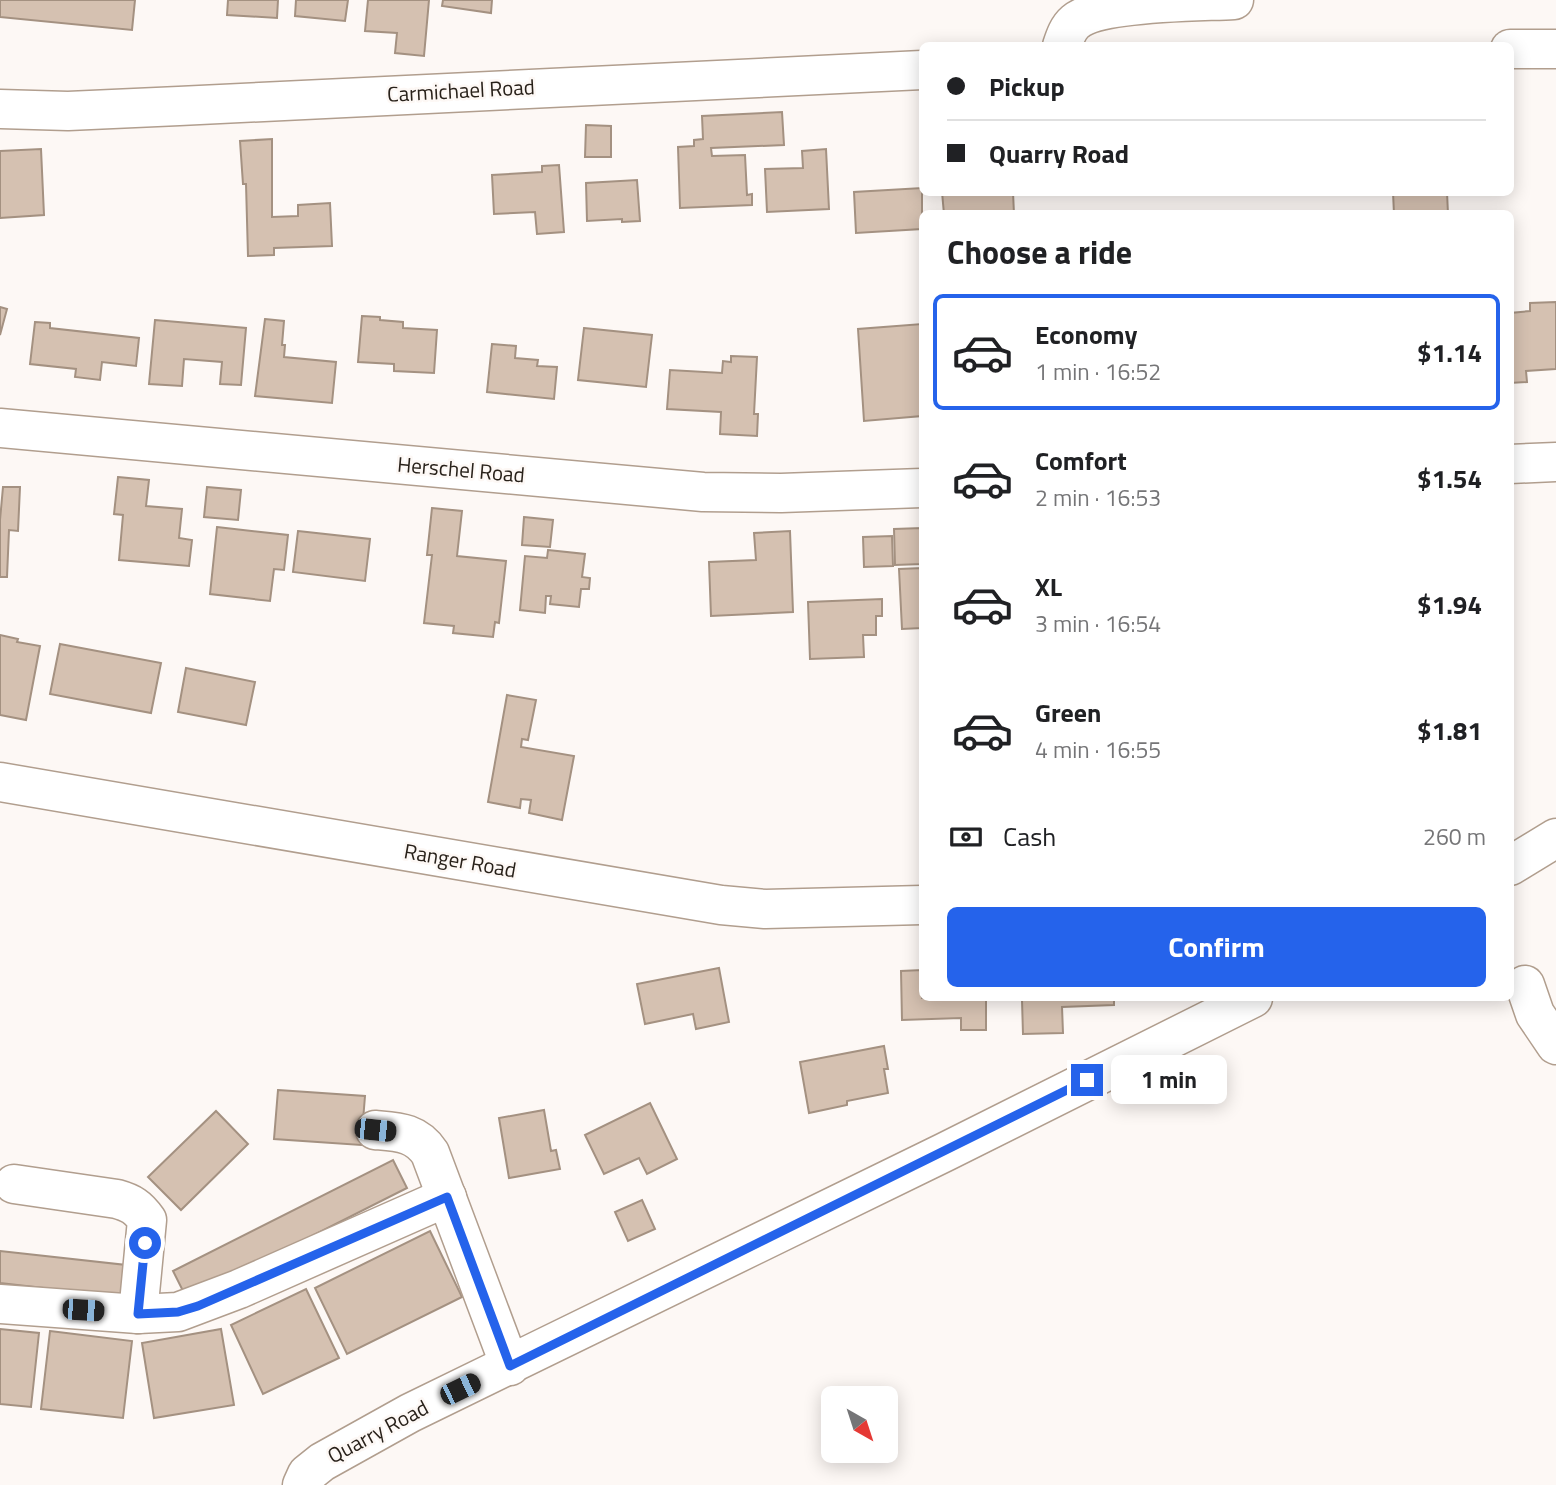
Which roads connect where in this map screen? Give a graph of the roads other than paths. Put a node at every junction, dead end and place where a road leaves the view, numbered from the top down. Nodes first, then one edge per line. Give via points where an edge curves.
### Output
1 (1234, 0) edge
2 (1063, 42) edge
3 (1514, 49) edge
4 (1556, 49) edge
5 (919, 70) edge
6 (0, 109) edge
7 (0, 428) edge
8 (1556, 462) edge
9 (1514, 464) edge
10 (919, 488) edge
11 (0, 782) edge
12 (1556, 838) edge
13 (1514, 864) edge
14 (919, 905) edge
15 (1525, 985) dead end
16 (1247, 1001) edge
17 (1556, 1045) edge
18 (375, 1130) dead end
19 (14, 1184) dead end
20 (447, 1197) junction
21 (0, 1304) edge
22 (138, 1314) junction
23 (510, 1366) junction
24 (302, 1485) edge

1 - 2 street via 1106,8 1074,22
3 - 4 street
5 - 6 street, Carmichael Road via 68,111
7 - 10 street, Herschel Road via 703,492
8 - 9 street
11 - 14 street, Ranger Road via 721,905 765,909
12 - 13 street
15 - 17 street via 1535,1014
16 - 23 street, Quarry Road
18 - 20 street via 406,1133 424,1144
19 - 22 street via 117,1199 140,1210 147,1220
20 - 22 street via 198,1306
20 - 23 street
21 - 22 street
23 - 24 street, Quarry Road via 321,1462

